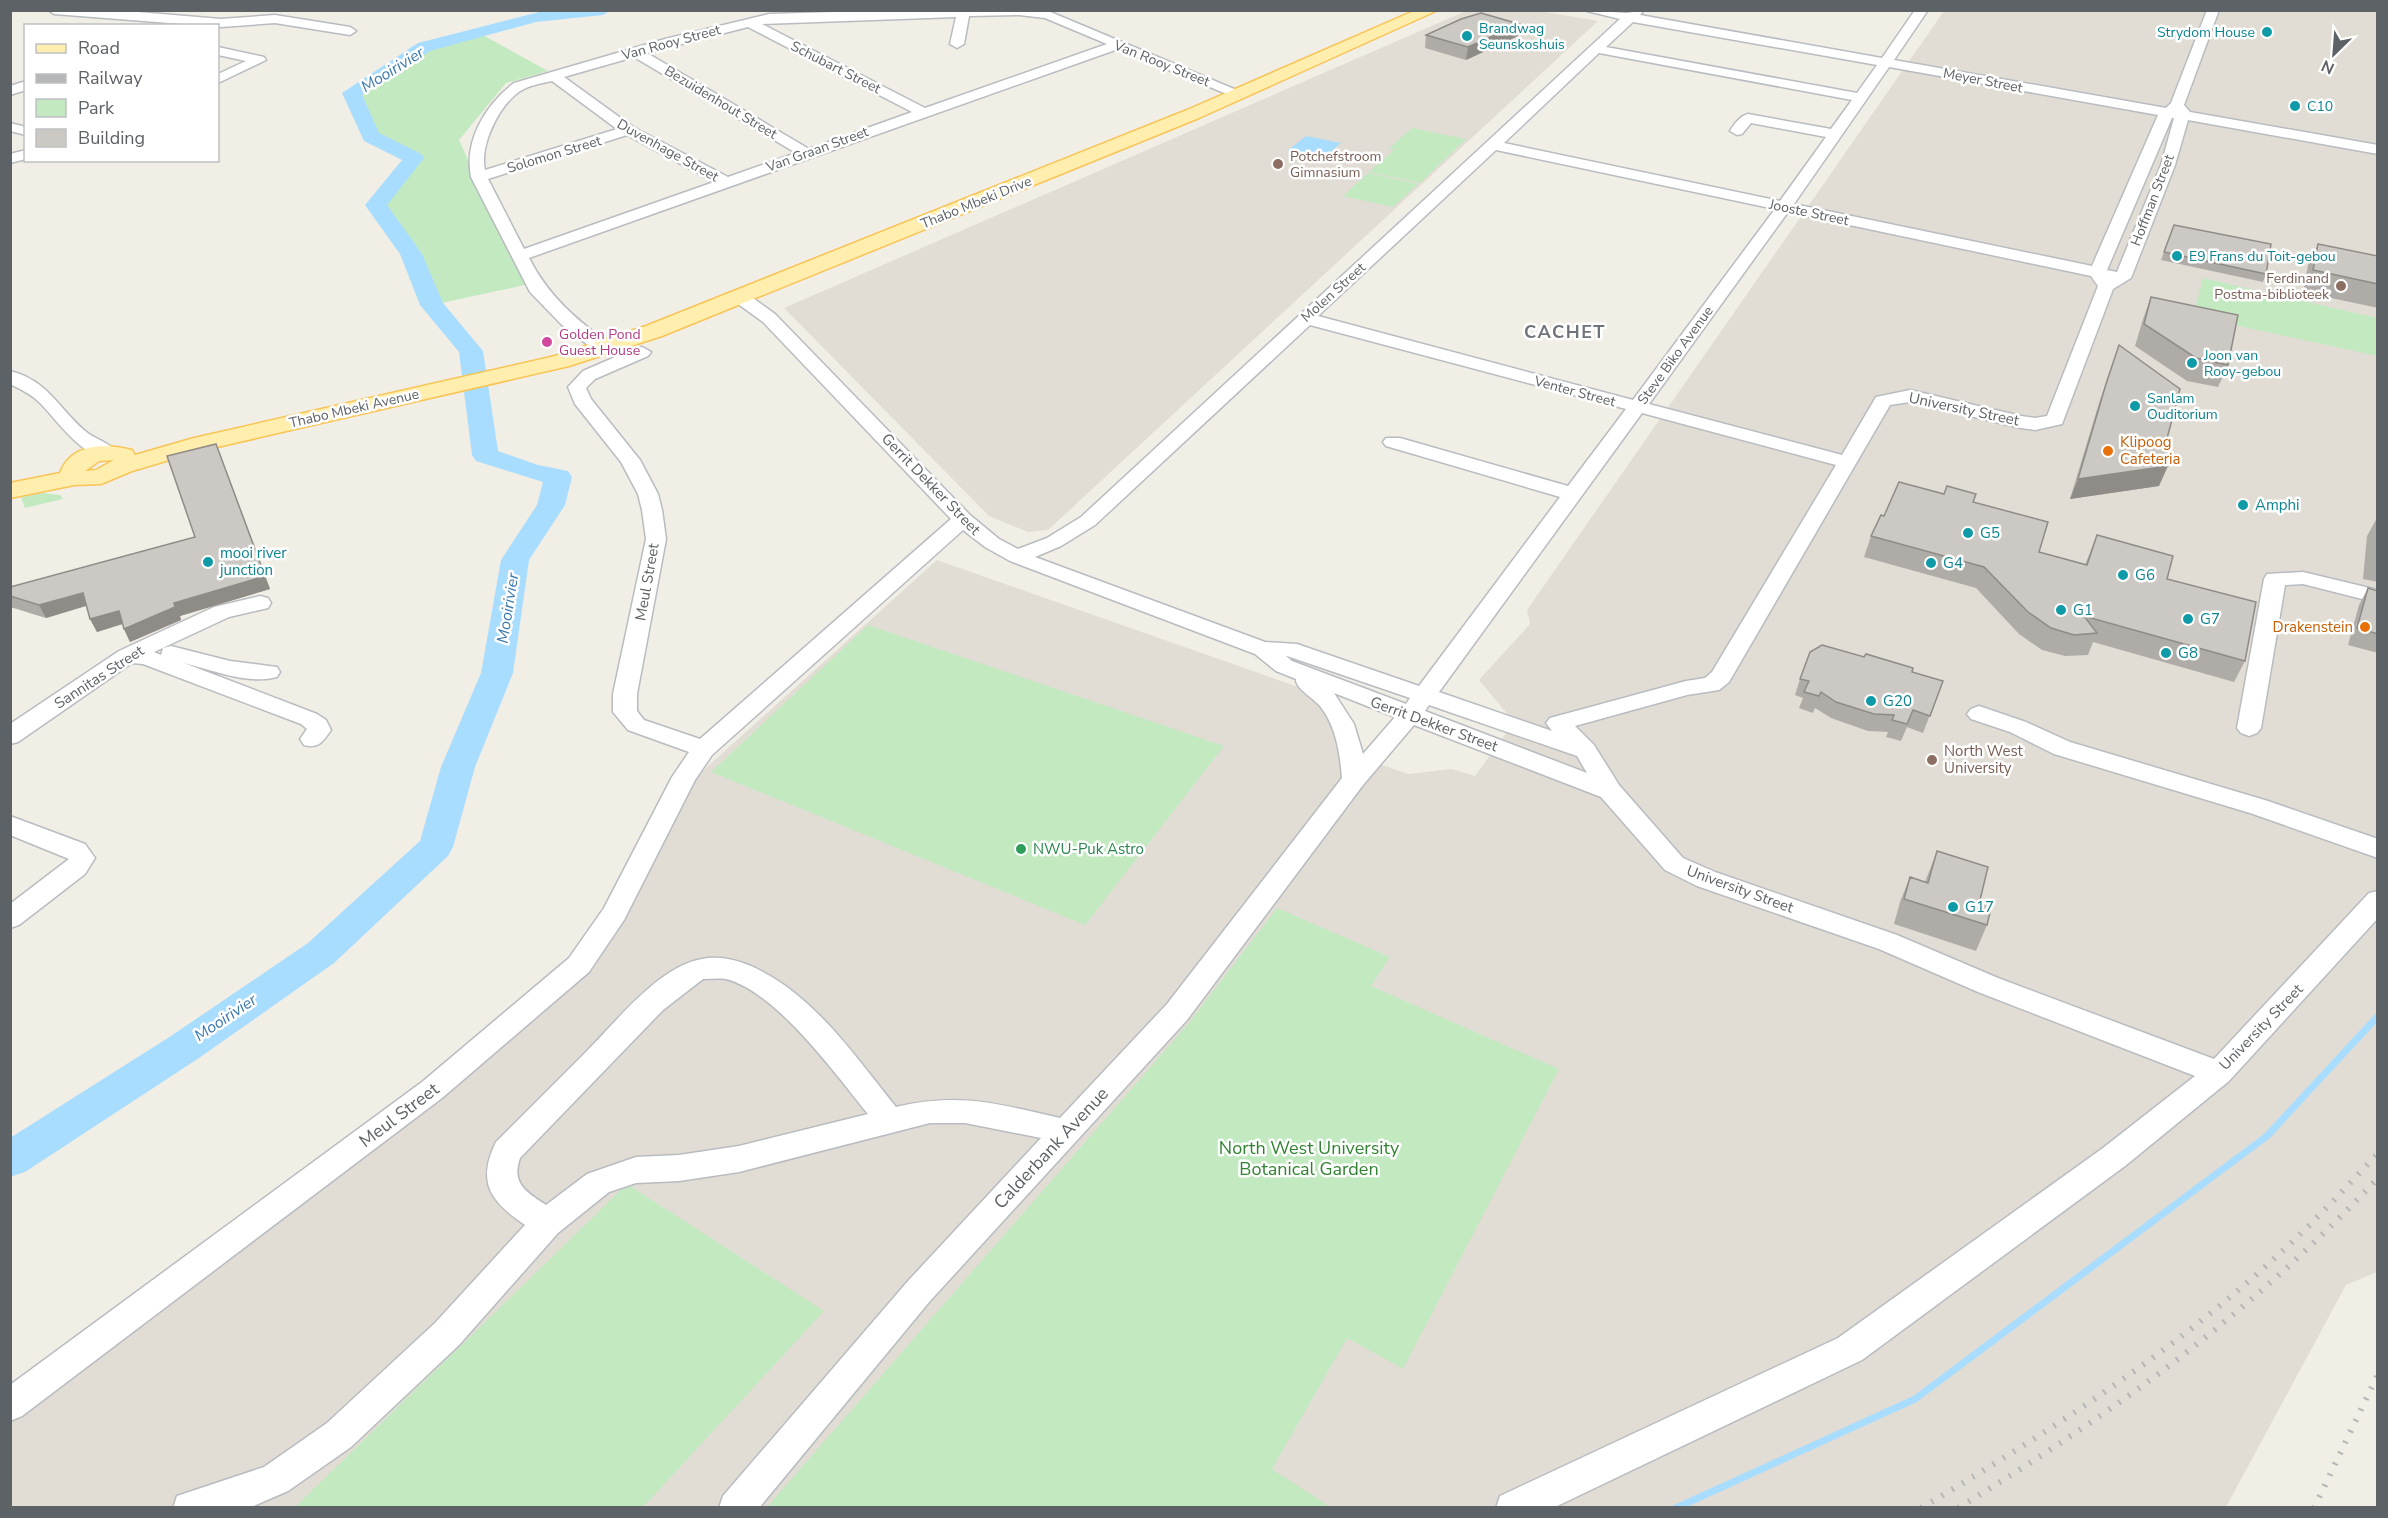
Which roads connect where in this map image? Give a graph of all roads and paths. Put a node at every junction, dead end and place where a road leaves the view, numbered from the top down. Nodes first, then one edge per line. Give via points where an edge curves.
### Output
1 (54, 10) edge
2 (198, 10) edge
3 (1430, 10) edge
4 (1589, 10) edge
5 (1922, 10) edge
6 (2213, 10) edge
7 (963, 12) junction
8 (1634, 14) edge
9 (181, 18) junction
10 (749, 22) junction
11 (169, 24) edge
12 (350, 31) dead end
13 (957, 45) dead end
14 (1116, 45) junction
15 (1597, 49) junction
16 (219, 51) edge
17 (636, 51) junction
18 (1887, 62) junction
19 (554, 75) junction
20 (219, 79) edge
21 (1239, 94) junction
22 (1862, 98) junction
23 (922, 112) junction
24 (2175, 112) junction
25 (628, 130) junction
26 (1737, 132) dead end
27 (1835, 134) junction
28 (1494, 145) junction
29 (2378, 150) edge
30 (806, 153) junction
31 (479, 177) junction
32 (725, 182) junction
33 (1784, 207) junction
34 (520, 256) junction
35 (2123, 278) joint
36 (2102, 279) junction
37 (740, 297) junction
38 (1305, 318) junction
39 (603, 348) junction
40 (642, 352) dead end
41 (513, 372) joint
42 (10, 376) edge
43 (1637, 407) junction
44 (2058, 414) joint
45 (1393, 442) dead end
46 (117, 458) junction
47 (78, 460) junction
48 (1846, 462) junction
49 (10, 484) edge
50 (10, 491) edge
51 (1573, 494) junction
52 (963, 519) junction
53 (1017, 557) junction
54 (2378, 597) edge
55 (260, 603) dead end
56 (1263, 649) junction
57 (136, 651) junction
58 (1284, 666) junction
59 (269, 672) dead end
60 (1416, 706) junction
61 (1979, 714) dead end
62 (2249, 728) dead end
63 (10, 736) edge
64 (312, 739) dead end
65 (704, 749) junction
66 (1586, 751) junction
67 (1354, 779) junction
68 (1610, 791) junction
69 (10, 825) edge
70 (2378, 849) edge
71 (2378, 900) edge
72 (10, 918) edge
73 (2219, 1073) junction
74 (890, 1121) junction
75 (1066, 1132) junction
76 (547, 1223) junction
77 (10, 1405) edge
78 (190, 1508) edge
79 (736, 1508) edge
80 (1513, 1508) edge

1 - 9 street
2 - 9 street
3 - 21 main road, Thabo Mbeki Drive
4 - 8 street, Meyer Street
5 - 18 street, Steve Biko Avenue
6 - 24 street, Hoffman Street
7 - 10 street, Van Rooy Street
7 - 13 street
7 - 14 street, Van Rooy Street via 1048,15
8 - 15 street, Molen Street
8 - 18 street, Meyer Street
9 - 11 street
9 - 12 street via 221,23 275,19
10 - 17 street, Van Rooy Street
10 - 23 street, Schubart Street
14 - 21 street, Van Rooy Street
14 - 23 street, Van Graan Street
15 - 22 street
15 - 28 street, Molen Street
16 - 20 street via 259,60
17 - 19 street, Van Rooy Street
17 - 30 street, Bezuidenhout Street
18 - 22 street, Steve Biko Avenue
18 - 24 street, Meyer Street
19 - 25 street, Duvenhage Street
19 - 31 street, Van Rooy Street via 511,92 475,144
21 - 37 main road, Thabo Mbeki Drive
22 - 27 street, Steve Biko Avenue
23 - 30 street, Van Graan Street
24 - 29 street, Meyer Street
24 - 35 street, Hoffman Street via 2168,165
24 - 36 street, Hoffman Street
25 - 31 street, Solomon Street
25 - 32 street, Duvenhage Street
26 - 27 street via 1748,118
27 - 33 street, Steve Biko Avenue
28 - 33 street, Jooste Street
28 - 38 street, Molen Street
30 - 32 street, Van Graan Street
31 - 34 street, Van Rooy Street
32 - 34 street, Van Graan Street
33 - 36 street, Jooste Street
33 - 43 street, Steve Biko Avenue
34 - 39 street, Van Rooy Street via 536,288 568,321
35 - 36 street, Jooste Street
36 - 44 street, Hoffman Street
37 - 39 main road, Thabo Mbeki Drive
37 - 52 street, Gerrit Dekker Street via 760,310 825,374
38 - 43 street, Venter Street
38 - 53 street, Molen Street via 1088,521 1054,542
39 - 41 main road, Thabo Mbeki Drive
40 - 65 street, Meul Street via 589,375 577,387 582,400 630,460 652,510 656,539 625,694 625,712 636,725
41 - 46 main road, Thabo Mbeki Avenue via 194,445
42 - 47 street via 44,396
43 - 48 street, Venter Street
43 - 51 street, Steve Biko Avenue
44 - 48 street, University Street via 2055,420 2035,424 1910,396 1890,398 1883,401
45 - 51 street
46 - 47 street
46 - 47 main road, Thabo Mbeki Avenue via 101,477
47 - 49 main road
47 - 50 main road
48 - 66 street, University Street via 1721,677 1711,685 1686,688 1558,723
51 - 60 street, Steve Biko Avenue
52 - 53 street, Gerrit Dekker Street
52 - 65 street, Meul Street
53 - 56 street, Gerrit Dekker Street
54 - 62 street via 2302,578 2275,579
55 - 57 street, Sannitas Street via 222,612
56 - 58 street, Gerrit Dekker Street
56 - 60 street, Gerrit Dekker Street via 1289,649
57 - 59 street
57 - 63 street, Sannitas Street
57 - 64 street via 309,719 319,730
58 - 60 street, Gerrit Dekker Street
58 - 67 street via 1321,692 1337,711 1352,754
60 - 66 street, Gerrit Dekker Street
60 - 67 street, Calderbank Avenue
60 - 68 street, Gerrit Dekker Street via 1508,751
61 - 70 street via 2062,748 2259,807
65 - 77 street, Meul Street via 684,777 615,913 579,966 432,1090
66 - 68 street, University Street
67 - 75 street, Calderbank Avenue via 1177,1012
68 - 73 street, University Street via 1664,855 1688,871 1888,942 1988,985
69 - 72 street via 76,850 82,858 76,868
71 - 73 street, University Street
73 - 80 street via 2114,1157 1850,1348
74 - 75 street via 930,1111 964,1111
74 - 76 street via 739,1159 618,1175 581,1194
74 - 76 street via 814,1030 776,992 742,973 702,969 672,985 653,1002 507,1151 499,1167 499,1181 509,1195
75 - 79 street, Calderbank Avenue via 911,1299
76 - 78 street via 447,1334 339,1435 276,1479

